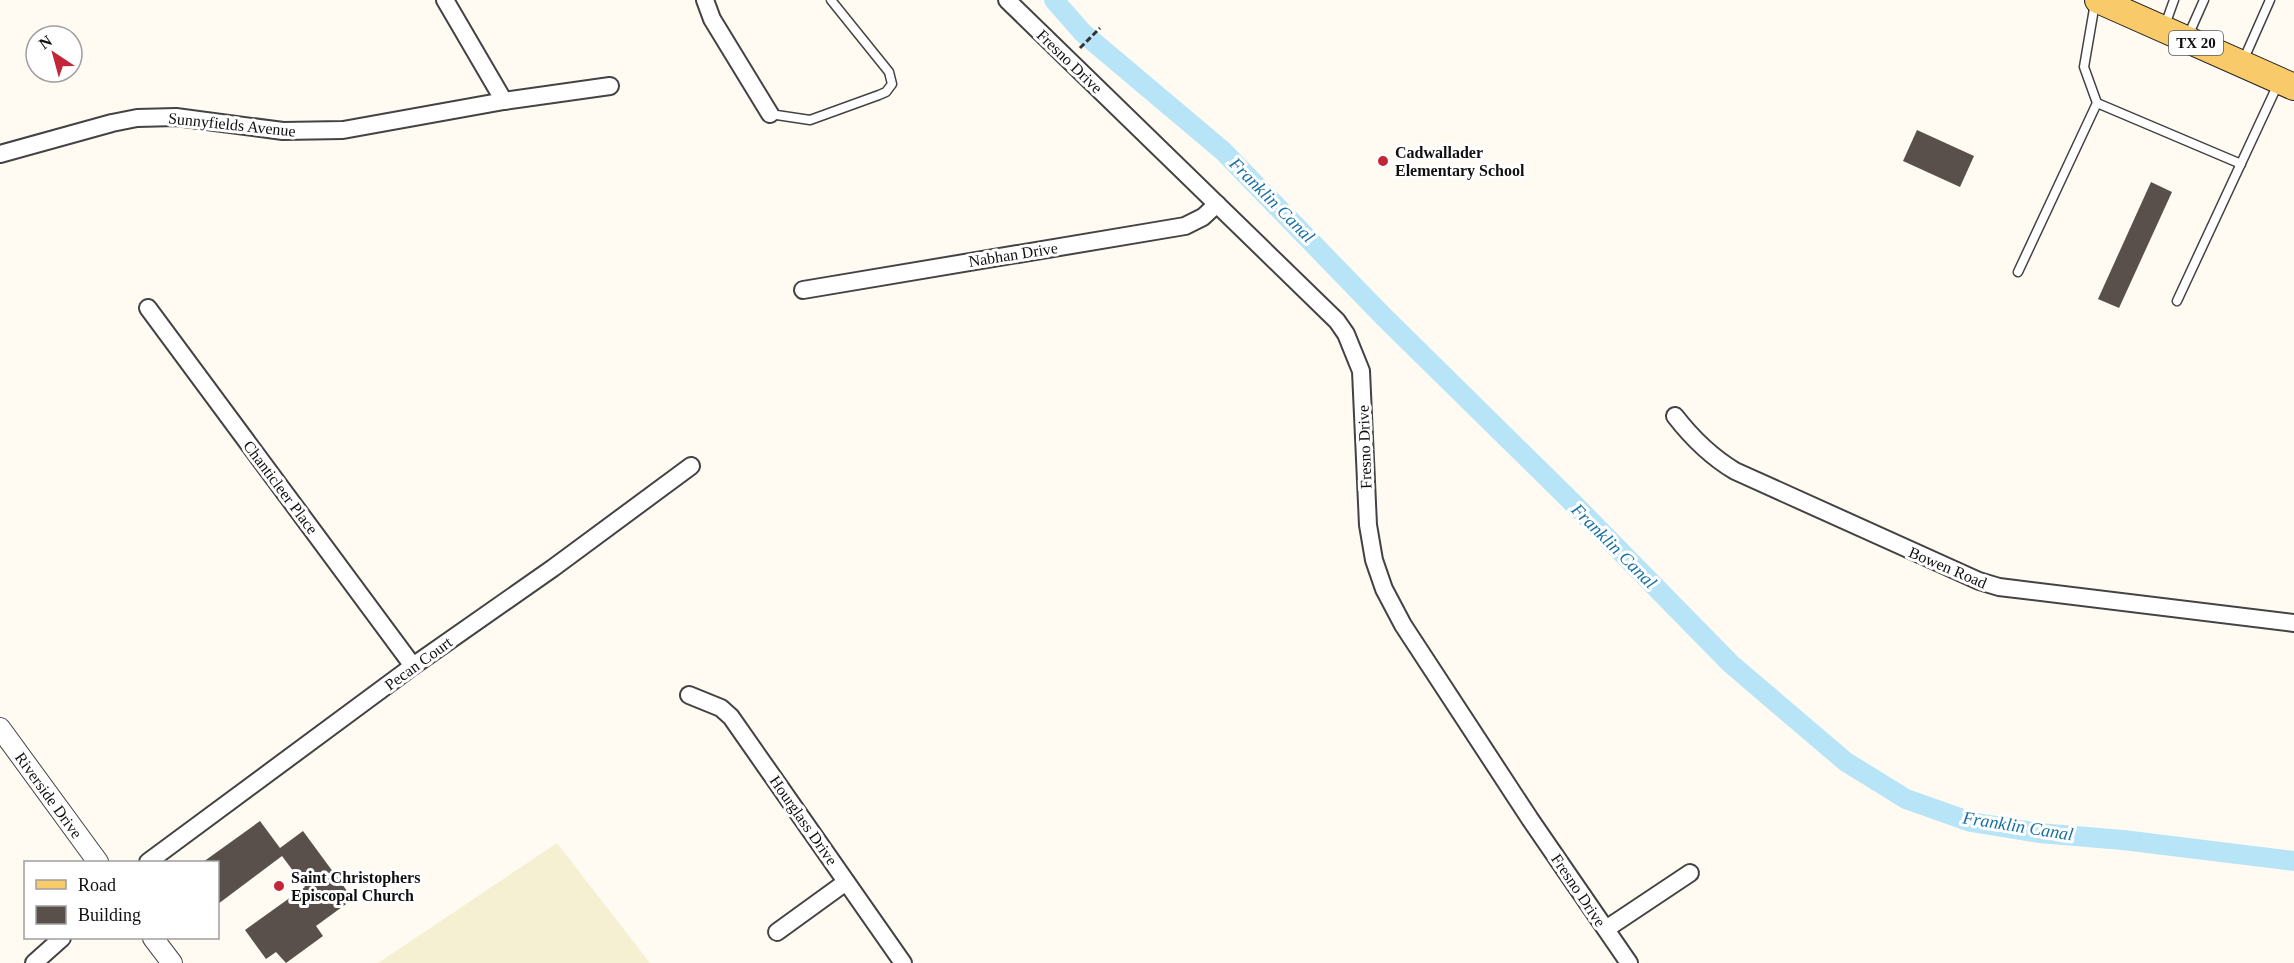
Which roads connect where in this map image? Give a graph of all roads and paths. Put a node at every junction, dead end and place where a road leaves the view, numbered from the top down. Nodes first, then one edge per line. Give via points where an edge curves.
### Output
1 (445, 0) edge
2 (705, 0) edge
3 (831, 0) edge
4 (1007, 0) edge
5 (2097, 0) edge
6 (2174, 0) edge
7 (2204, 0) edge
8 (2270, 0) edge
9 (1100, 28) dead end
10 (2175, 34) junction
11 (1079, 49) dead end
12 (2242, 64) junction
13 (610, 86) dead end
14 (2290, 86) edge
15 (504, 101) junction
16 (2097, 103) junction
17 (770, 114) joint
18 (0, 154) edge
19 (2241, 164) junction
20 (1217, 204) junction
21 (2018, 272) dead end
22 (803, 290) dead end
23 (2177, 301) dead end
24 (148, 308) dead end
25 (1675, 416) dead end
26 (691, 466) dead end
27 (2294, 623) edge
28 (413, 666) junction
29 (689, 695) dead end
30 (0, 728) edge
31 (97, 861) edge
32 (149, 861) edge
33 (1690, 873) dead end
34 (846, 882) junction
35 (1606, 929) junction
36 (777, 932) dead end
37 (61, 939) edge
38 (154, 939) edge
39 (34, 963) edge
40 (171, 963) edge
41 (903, 963) edge
42 (1629, 963) edge

1 - 15 street
2 - 17 street via 712,19
3 - 17 lane via 889,72 892,84 886,92 810,120
4 - 20 street, Fresno Drive
5 - 10 main road, TX 20
5 - 16 lane via 2084,67
6 - 10 lane
7 - 10 lane
8 - 12 lane
9 - 11 path
10 - 12 main road, TX 20
12 - 14 main road, TX 20
13 - 15 street, Sunnyfields Avenue
14 - 19 lane
15 - 18 street, Sunnyfields Avenue via 313,132 176,117 136,118
16 - 19 lane
16 - 21 lane
19 - 23 lane
20 - 22 street, Nabhan Drive via 1185,226
20 - 35 street, Fresno Drive via 1346,334 1361,371 1368,525 1384,588 1403,625
24 - 28 street, Chanticleer Place
25 - 27 street, Bowen Road via 1694,440 1735,471 1978,581 1999,587
26 - 28 street, Pecan Court
28 - 32 street, Pecan Court
29 - 34 street, Hourglass Drive via 721,708 731,717
30 - 31 street, Riverside Drive
33 - 35 street
34 - 36 street
34 - 41 street, Hourglass Drive
35 - 42 street, Fresno Drive
37 - 39 street
38 - 40 street

